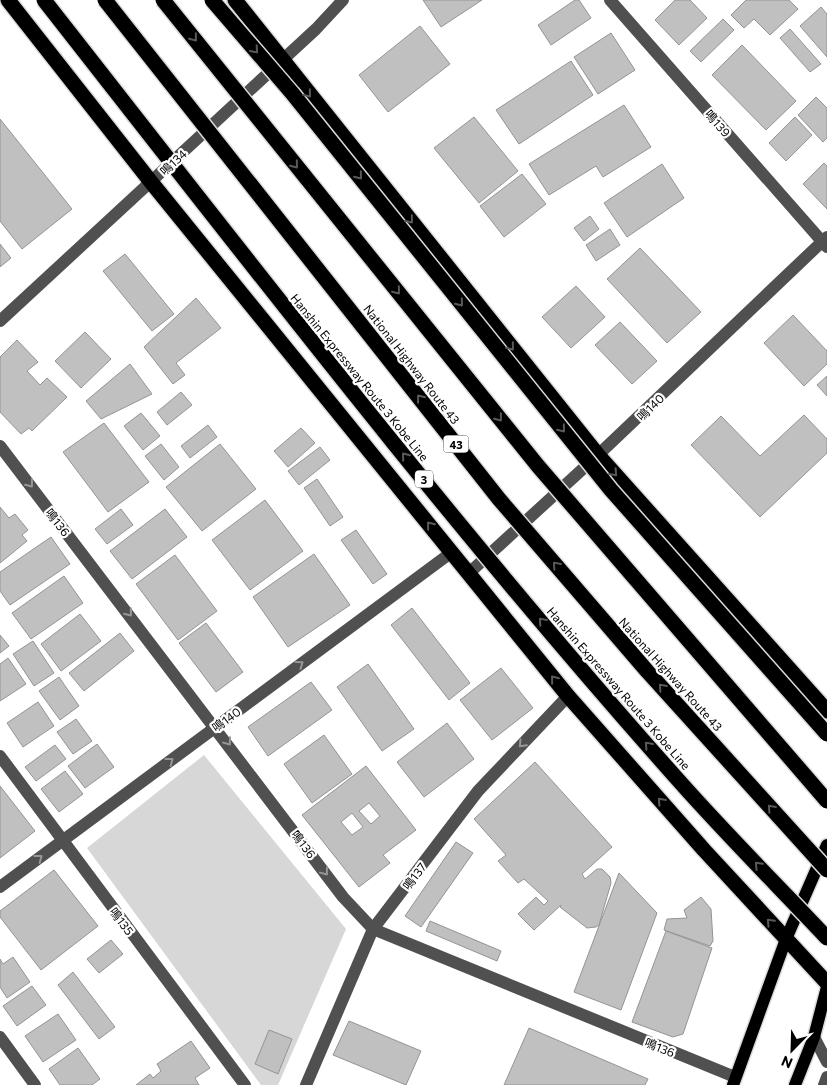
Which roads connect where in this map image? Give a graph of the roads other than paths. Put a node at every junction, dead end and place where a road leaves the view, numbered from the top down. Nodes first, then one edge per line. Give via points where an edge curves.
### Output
1 (8, 0) edge
2 (44, 0) edge
3 (105, 0) edge
4 (163, 0) edge
5 (212, 0) edge
6 (235, 0) edge
7 (343, 0) edge
8 (610, 0) edge
9 (282, 61) junction
10 (151, 182) junction
11 (825, 242) edge
12 (0, 321) edge
13 (0, 446) edge
14 (598, 456) junction
15 (452, 552) junction
16 (469, 573) junction
17 (568, 696) junction
18 (827, 712) edge
19 (216, 727) junction
20 (827, 734) edge
21 (0, 756) edge
22 (827, 801) edge
23 (62, 841) junction
24 (827, 845) edge
25 (827, 870) edge
26 (0, 887) edge
27 (373, 929) junction
28 (827, 938) edge
29 (786, 939) junction
30 (827, 985) edge
31 (814, 1036) junction
32 (0, 1037) edge
33 (827, 1062) edge
34 (827, 1077) edge
35 (734, 1081) edge
36 (35, 1085) edge
37 (245, 1085) edge
38 (306, 1085) edge
39 (795, 1085) edge
40 (824, 1085) edge

1 - 10 highway
28 -> 2 highway, Hanshin Expressway Route 3 Kobe Line / 3, bridge via 680,782 478,546 290,314
25 -> 3 highway, National Highway Route 43 / 43, bridge via 647,671 499,499
4 -> 22 highway, bridge via 538,466
5 -> 20 highway, bridge via 292,94 611,490
6 - 9 highway
7 - 9 street, 鳴134
8 - 11 street, 鳴139
9 - 10 street, 鳴134
9 -> 14 highway
10 - 12 street, 鳴134
15 -> 10 highway
11 - 14 street, 鳴140
13 -> 19 street, 鳴136
14 - 16 street, 鳴140
14 -> 18 highway
15 - 16 highway
19 -> 15 street, 鳴140
17 -> 16 highway
17 -> 27 street, 鳴137 via 478,791
29 -> 17 highway
23 -> 19 street, 鳴140
19 -> 27 street, 鳴136 via 343,897
21 - 23 street, 鳴135
26 -> 23 street, 鳴140
23 - 37 street, 鳴135
24 - 29 main road
27 - 35 street, 鳴136
27 - 38 street, 鳴137
29 - 30 highway
29 - 35 main road
30 - 31 main road
31 - 33 street
31 - 39 main road
32 - 36 street
34 - 40 street

